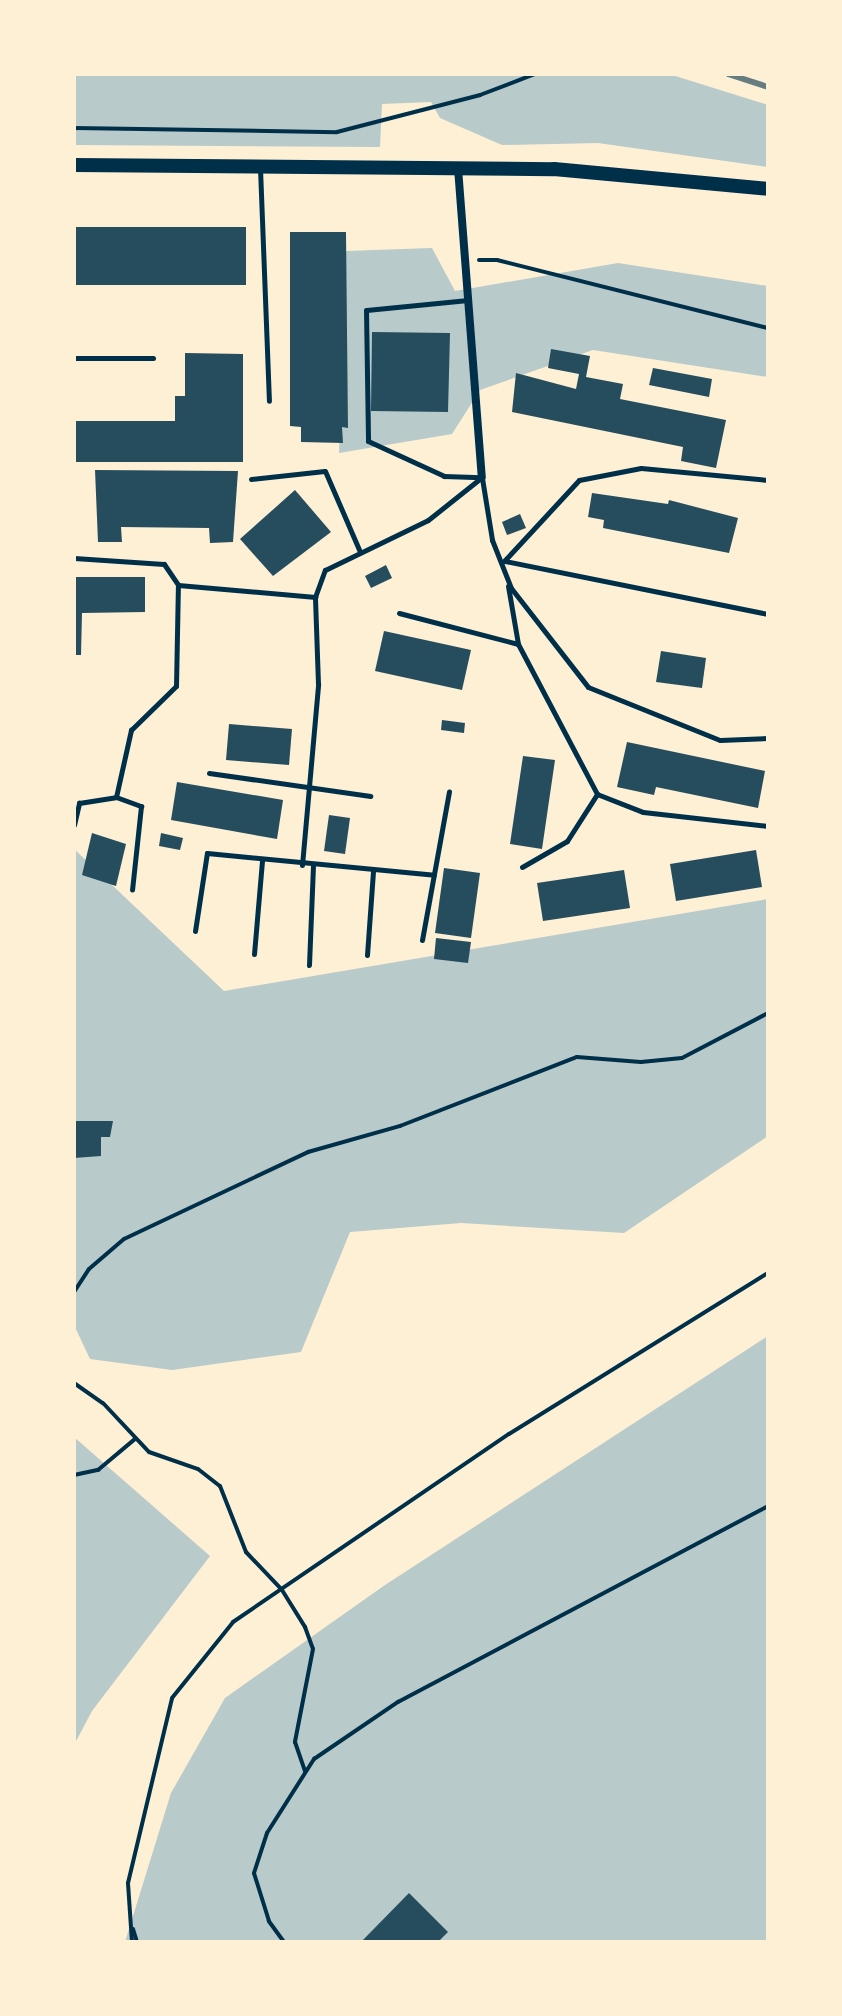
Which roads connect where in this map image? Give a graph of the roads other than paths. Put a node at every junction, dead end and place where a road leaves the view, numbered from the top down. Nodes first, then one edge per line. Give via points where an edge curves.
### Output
1 (74, 165) edge
2 (260, 167) junction
3 (458, 167) junction
4 (768, 189) edge
5 (470, 300) junction
6 (74, 358) edge
7 (153, 358) dead end
8 (269, 401) dead end
9 (482, 477) junction
10 (251, 479) dead end
11 (768, 480) edge
12 (360, 553) junction
13 (74, 558) edge
14 (504, 561) junction
15 (178, 585) junction
16 (315, 597) junction
17 (399, 613) dead end
18 (768, 614) edge
19 (518, 644) junction
20 (768, 738) edge
21 (209, 773) dead end
22 (307, 788) junction
23 (449, 791) dead end
24 (597, 794) junction
25 (370, 796) dead end
26 (116, 797) junction
27 (74, 825) edge
28 (768, 826) edge
29 (262, 860) junction
30 (302, 865) junction
31 (313, 866) junction
32 (522, 867) dead end
33 (373, 871) junction
34 (434, 875) junction
35 (132, 890) dead end
36 (195, 931) dead end
37 (422, 940) dead end
38 (254, 954) dead end
39 (367, 955) dead end
40 (309, 965) dead end

1 - 2 street
2 - 3 street
2 - 8 lane
3 - 4 street via 572,170
3 - 5 street
5 - 9 street
5 - 9 lane via 366,310 368,441 444,476
6 - 7 lane
9 - 12 lane via 428,520
9 - 14 lane via 492,540
10 - 12 lane via 325,471
11 - 14 lane via 641,468 579,480
12 - 16 lane via 325,570
13 - 15 lane via 164,564
14 - 18 lane
14 - 19 lane
14 - 20 lane via 511,588 588,687 720,740
15 - 16 lane
15 - 26 lane via 176,686 131,730
16 - 22 lane via 318,684
17 - 19 lane
19 - 24 lane
21 - 22 lane
22 - 25 lane
22 - 30 lane
23 - 34 lane
24 - 28 lane via 643,812
24 - 32 lane via 567,841
26 - 27 lane via 79,803
26 - 35 lane via 141,806
29 - 30 lane
29 - 36 lane via 207,853
29 - 38 lane
30 - 31 lane
31 - 33 lane
31 - 40 lane
33 - 34 lane
33 - 39 lane
34 - 37 lane

